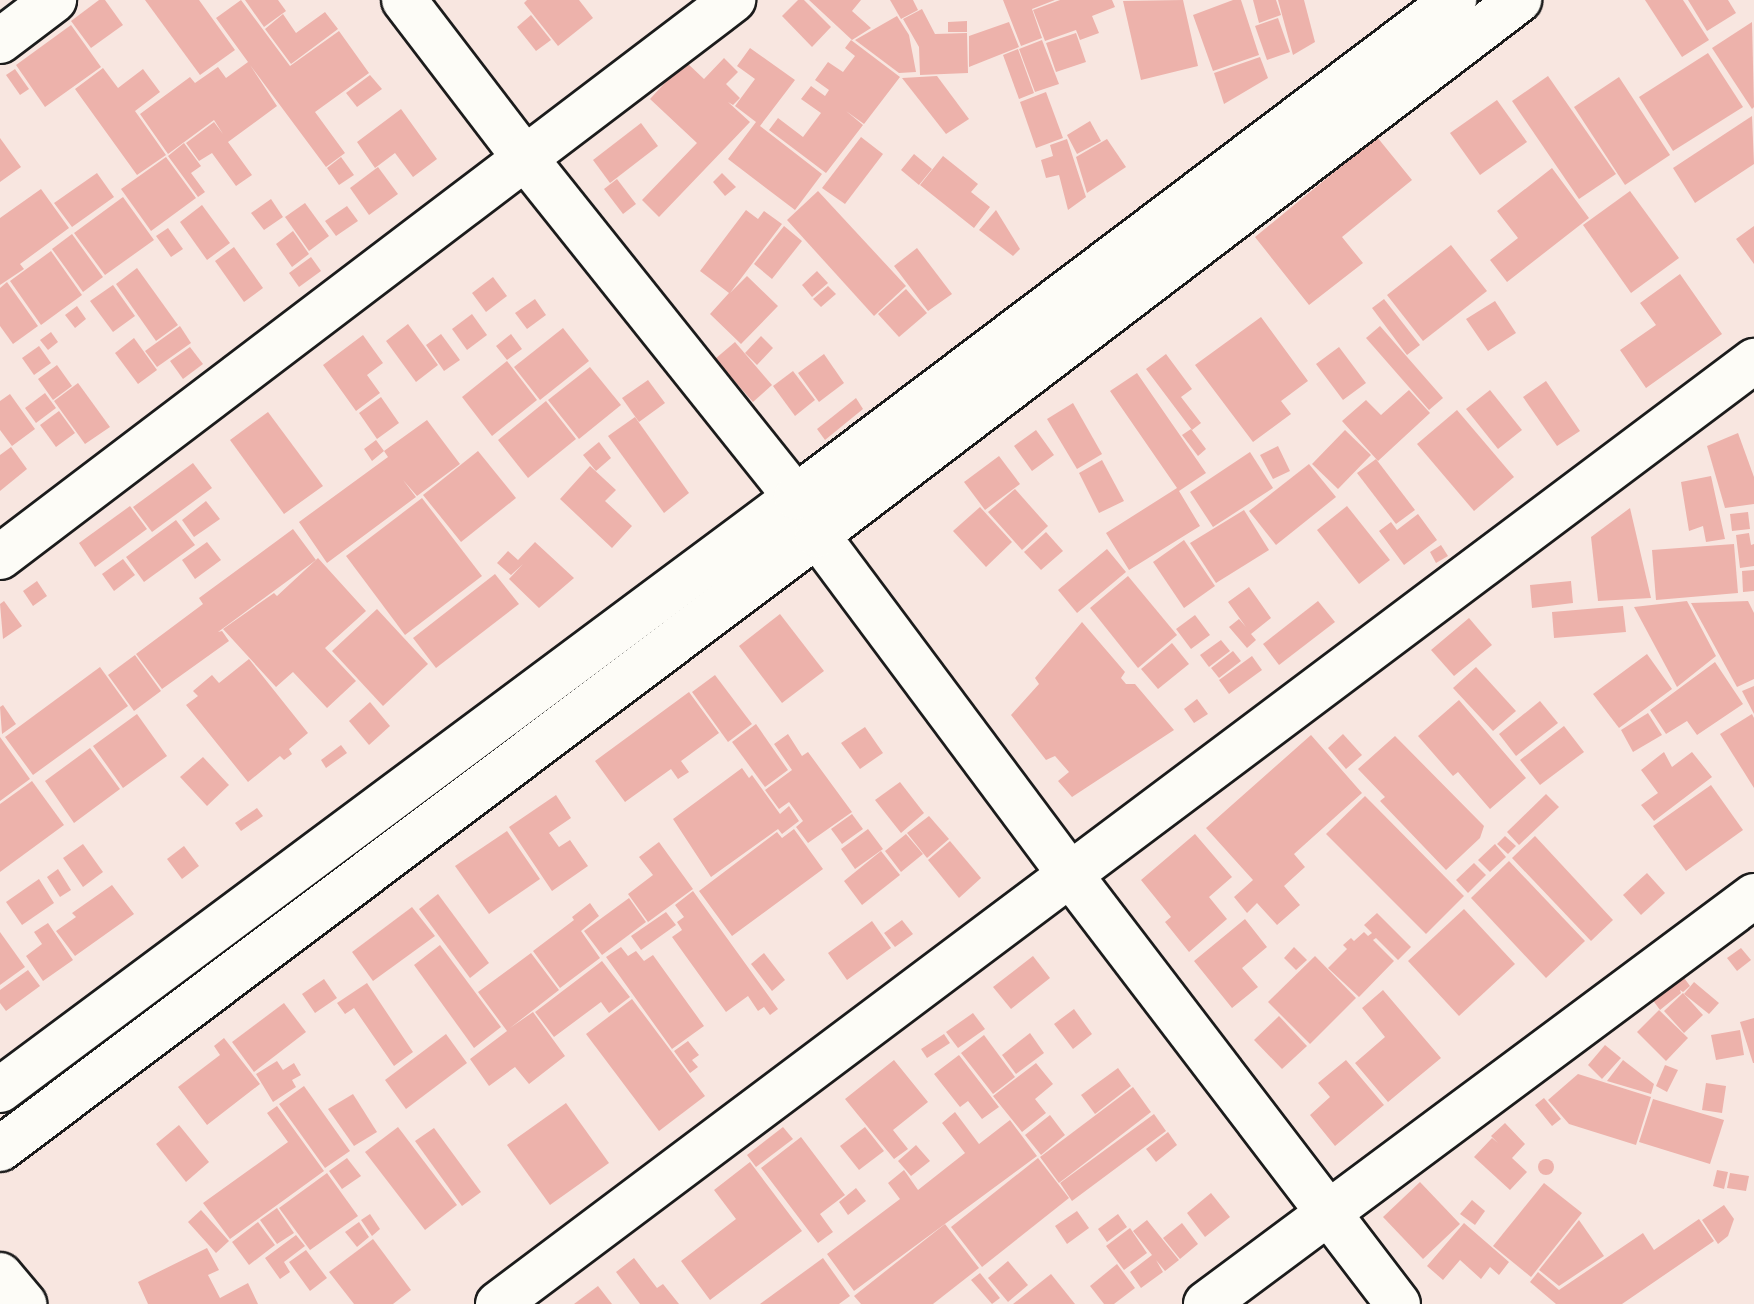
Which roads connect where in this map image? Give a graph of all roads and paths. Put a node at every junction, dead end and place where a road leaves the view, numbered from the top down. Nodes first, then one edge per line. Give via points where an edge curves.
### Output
1 (54, 0) edge
2 (404, 0) edge
3 (733, 0) edge
4 (1454, 0) edge
5 (1519, 0) edge
6 (0, 41) edge
7 (525, 158) junction
8 (1754, 361) edge
9 (796, 497) junction
10 (817, 535) junction
11 (0, 557) edge
12 (1069, 873) junction
13 (1754, 896) edge
14 (0, 1090) edge
15 (0, 1149) edge
16 (1329, 1213) junction
17 (0, 1275) edge
18 (24, 1304) edge
19 (498, 1304) edge
20 (1206, 1304) edge
21 (1398, 1304) edge

1 - 6 street
2 - 7 street
3 - 7 street
4 - 9 street
5 - 10 street
7 - 9 street
7 - 11 street
8 - 12 street
9 - 14 street
10 - 12 street
10 - 15 street
12 - 16 street
12 - 19 street
13 - 16 street
16 - 20 street
16 - 21 street
17 - 18 street

